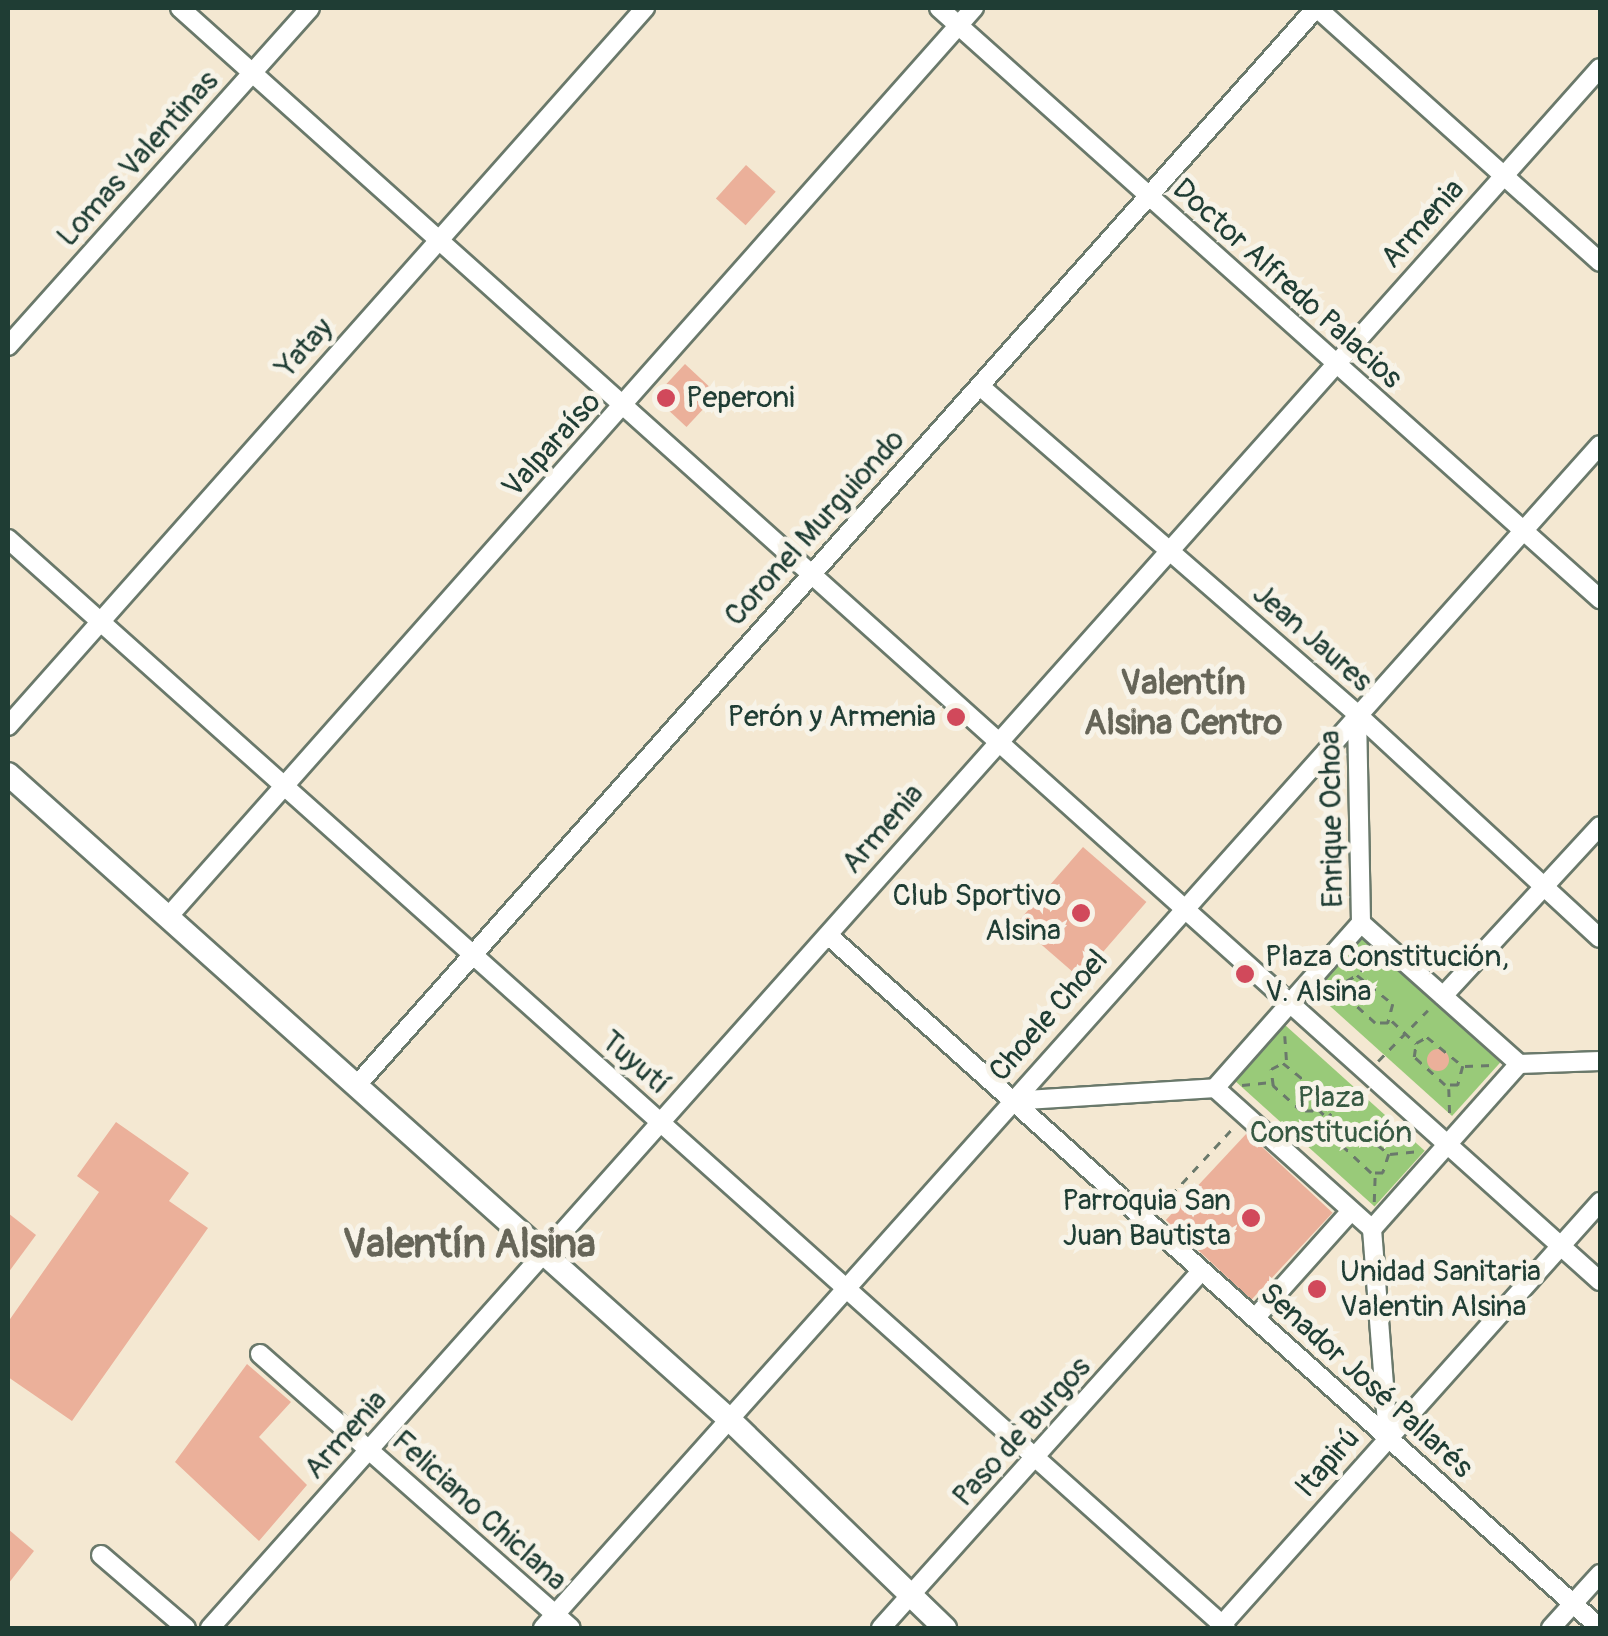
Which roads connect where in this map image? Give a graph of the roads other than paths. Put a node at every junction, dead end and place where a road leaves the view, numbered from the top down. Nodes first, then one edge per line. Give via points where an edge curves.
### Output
1 (180, 8) edge
2 (310, 8) edge
3 (645, 8) edge
4 (939, 8) edge
5 (974, 8) edge
6 (1317, 8) edge
7 (958, 25) junction
8 (1600, 68) edge
9 (254, 71) junction
10 (1504, 176) junction
11 (1150, 198) junction
12 (439, 238) junction
13 (1600, 262) edge
14 (8, 346) edge
15 (1333, 363) junction
16 (981, 387) junction
17 (625, 405) junction
18 (1600, 445) edge
19 (1522, 528) junction
20 (8, 539) edge
21 (1169, 550) junction
22 (810, 572) junction
23 (1600, 599) edge
24 (98, 622) junction
25 (1358, 714) junction
26 (8, 726) edge
27 (1000, 738) junction
28 (8, 774) edge
29 (284, 787) junction
30 (1600, 826) edge
31 (1544, 887) junction
32 (1183, 906) junction
33 (168, 917) junction
34 (1361, 923) junction
35 (828, 934) junction
36 (1600, 938) edge
37 (472, 956) junction
38 (1444, 996) junction
39 (1287, 1005) junction
40 (1600, 1060) edge
41 (1520, 1064) junction
42 (356, 1086) junction
43 (1215, 1088) junction
44 (1011, 1100) junction
45 (662, 1122) junction
46 (1450, 1146) junction
47 (1600, 1202) edge
48 (1350, 1212) junction
49 (1372, 1229) junction
50 (1562, 1246) junction
51 (544, 1252) junction
52 (1201, 1271) junction
53 (1600, 1282) edge
54 (848, 1285) junction
55 (1255, 1318) junction
56 (260, 1354) dead end
57 (730, 1419) junction
58 (1388, 1436) junction
59 (369, 1450) junction
60 (1039, 1456) junction
61 (101, 1556) dead end
62 (1600, 1574) edge
63 (913, 1593) junction
64 (1573, 1604) junction
65 (549, 1622) edge
66 (1222, 1627) edge
67 (186, 1628) edge
68 (210, 1628) edge
69 (571, 1628) edge
70 (881, 1628) edge
71 (945, 1628) edge
72 (1551, 1628) edge
73 (1600, 1628) edge

1 - 9 street
2 - 9 street, Lomas Valentinas
3 - 12 street, Yatay
4 - 7 street, Doctor Alfredo Palacios
5 - 7 street, Valparaíso
6 - 10 street
6 - 11 street, Coronel Murguiondo
7 - 11 street, Doctor Alfredo Palacios
7 - 17 street, Valparaíso
8 - 10 street, Armenia
9 - 12 street
9 - 14 street, Lomas Valentinas
10 - 13 street
10 - 15 street, Armenia
11 - 15 street, Doctor Alfredo Palacios
11 - 16 street, Coronel Murguiondo
12 - 17 street
12 - 24 street, Yatay
15 - 19 street, Doctor Alfredo Palacios
15 - 21 street, Armenia
16 - 21 street, Jean Jaures
16 - 22 street, Coronel Murguiondo
17 - 22 street
17 - 29 street, Valparaíso
18 - 19 street, Choele Choel
19 - 23 street, Doctor Alfredo Palacios
19 - 25 street, Choele Choel
20 - 24 street, Tuyutí
21 - 25 street, Jean Jaures
21 - 27 street, Armenia
22 - 27 street
22 - 37 street, Coronel Murguiondo
24 - 26 street, Yatay
24 - 29 street, Tuyutí
25 - 31 street, Jean Jaures
25 - 32 street, Choele Choel
25 - 34 street, Enrique Ochoa
27 - 32 street
27 - 35 street, Armenia
28 - 33 main road
29 - 33 street, Valparaíso
29 - 37 street, Tuyutí
30 - 31 street
31 - 36 street, Jean Jaures
31 - 38 street
32 - 39 street
32 - 44 street, Choele Choel
33 - 42 main road
34 - 38 street
34 - 39 street
35 - 44 street, Senador José Pallarés
35 - 45 street, Armenia
37 - 42 street, Coronel Murguiondo
37 - 45 street, Tuyutí
38 - 41 street
39 - 43 street
39 - 46 street
40 - 41 street
41 - 46 street
42 - 51 main road
43 - 44 street
43 - 48 street
44 - 52 street, Senador José Pallarés
44 - 54 street, Choele Choel
45 - 51 street, Armenia
45 - 54 street, Tuyutí
46 - 49 street
46 - 50 street
47 - 50 street, Itapirú
48 - 49 street
48 - 55 street
49 - 58 street
50 - 53 street
50 - 58 street, Itapirú
51 - 57 main road
51 - 59 street, Armenia
52 - 55 street, Senador José Pallarés
52 - 60 street, Paso de Burgos
54 - 57 street, Choele Choel
54 - 60 street, Tuyutí
55 - 58 street, Senador José Pallarés
56 - 59 street, Feliciano Chiclana
57 - 63 main road
57 - 65 street, Choele Choel
58 - 64 street, Senador José Pallarés
58 - 66 street, Itapirú
59 - 65 street, Feliciano Chiclana
59 - 68 street, Armenia
60 - 63 street, Paso de Burgos
60 - 66 street, Tuyutí
61 - 67 street
62 - 64 street
63 - 70 street, Paso de Burgos
63 - 71 main road
64 - 72 street
64 - 73 street, Senador José Pallarés
65 - 69 street, Feliciano Chiclana

